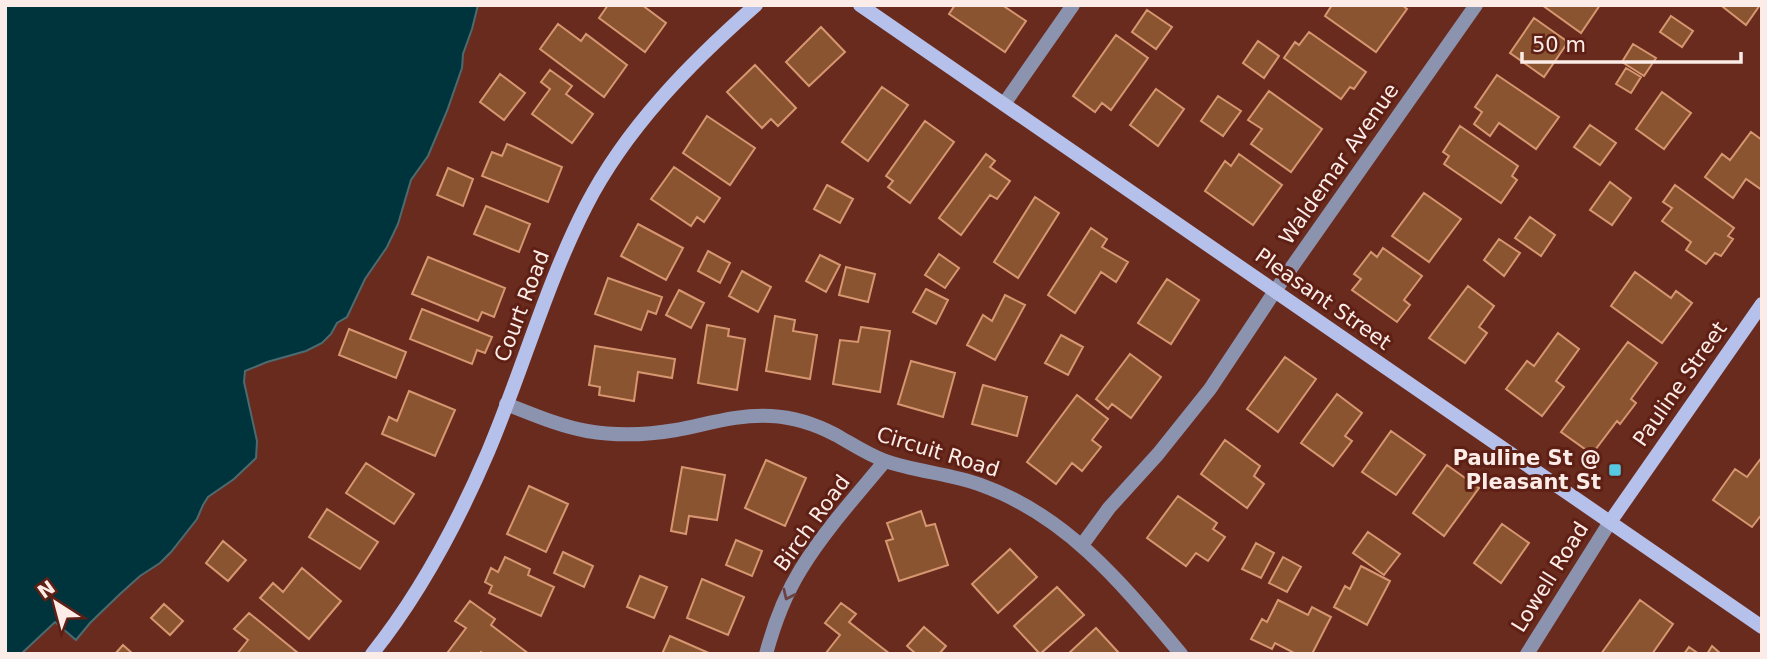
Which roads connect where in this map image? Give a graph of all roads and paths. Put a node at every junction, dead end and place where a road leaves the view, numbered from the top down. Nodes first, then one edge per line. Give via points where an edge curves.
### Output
1 (756, 5) edge
2 (860, 5) edge
3 (1073, 5) edge
4 (1476, 5) edge
5 (1004, 104) junction
6 (1275, 291) junction
7 (1762, 304) edge
8 (506, 404) junction
9 (885, 461) junction
10 (1610, 522) junction
11 (1082, 545) junction
12 (1762, 627) edge
13 (372, 654) edge
14 (765, 654) edge
15 (1181, 654) edge
16 (1527, 654) edge

1 - 8 main road, Court Road via 659,101 597,186 565,253
2 - 5 main road, Pleasant Street
3 - 5 street
4 - 6 street, Waldemar Avenue
5 - 6 main road, Pleasant Street
6 - 10 main road, Pleasant Street
6 - 11 street, Waldemar Avenue via 1210,389
7 - 10 main road, Pauline Street
8 - 9 street, Circuit Road via 571,428 606,433 660,432 748,416 785,418 822,428
8 - 13 main road, Court Road via 446,539
9 - 11 street, Circuit Road via 994,490
9 -> 14 street, Birch Road via 801,569
10 - 12 main road, Pleasant Street
10 - 16 street, Lowell Road
11 - 15 street, Circuit Road via 1118,579

